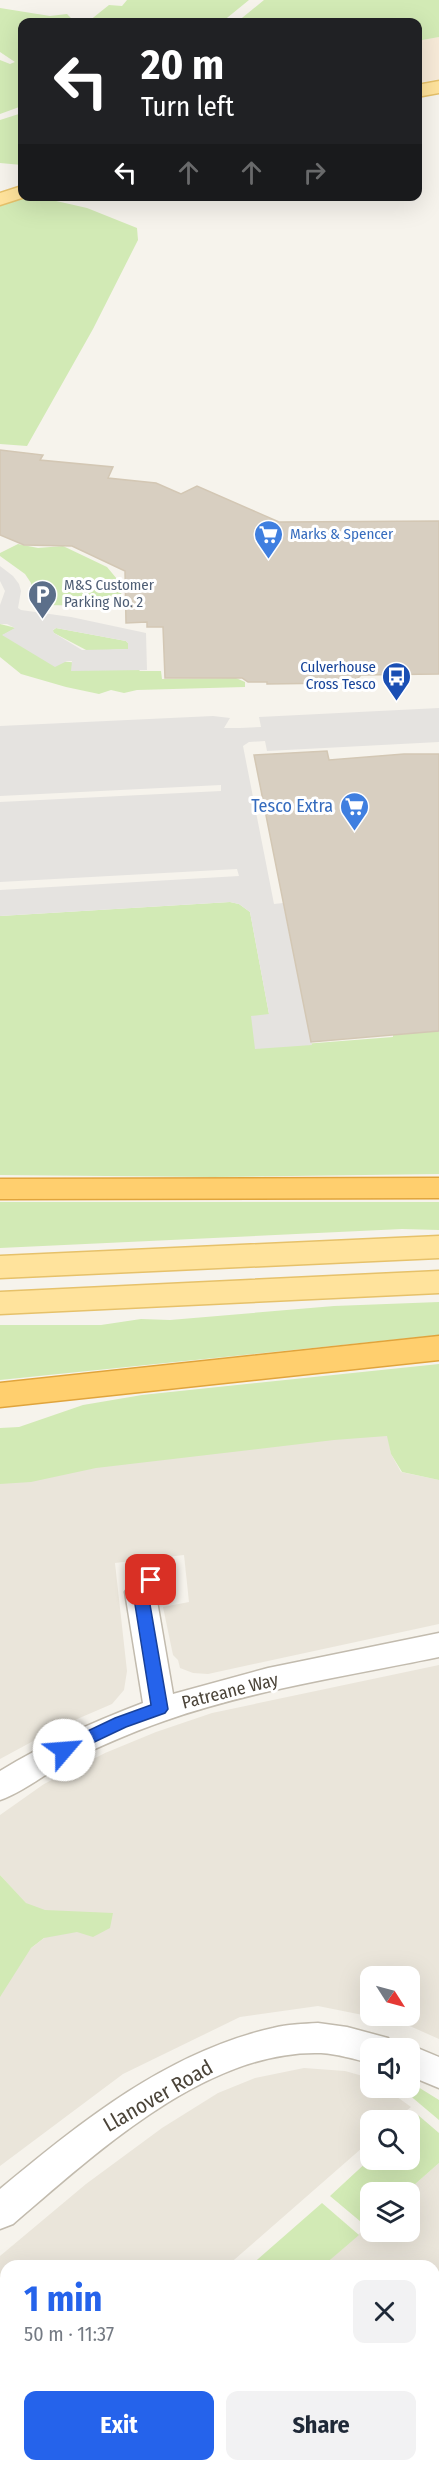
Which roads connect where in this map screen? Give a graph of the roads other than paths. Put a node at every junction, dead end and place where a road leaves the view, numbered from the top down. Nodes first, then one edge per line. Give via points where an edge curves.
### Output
1 (439, 87) edge
2 (422, 90) edge
3 (18, 193) edge
4 (0, 199) edge
5 (439, 1188) edge
6 (0, 1189) edge
7 (439, 1247) edge
8 (0, 1268) edge
9 (439, 1282) edge
10 (0, 1303) edge
11 (439, 1348) edge
12 (0, 1395) edge
13 (151, 1580) dead end
14 (439, 1645) edge
15 (160, 1709) junction
16 (0, 1786) edge
17 (360, 2046) edge
18 (420, 2064) edge
19 (439, 2073) edge
20 (0, 2212) edge

1 - 2 main road
3 - 4 main road
5 - 6 highway
7 - 8 main road
9 - 10 main road
11 - 12 highway
13 - 15 street via 140,1592
14 - 15 street, Patreane Way via 242,1686
15 - 16 street, Patreane Way via 84,1739
17 - 20 street, Llanover Road via 319,2038 272,2043 228,2056 167,2086 90,2136
18 - 19 street

